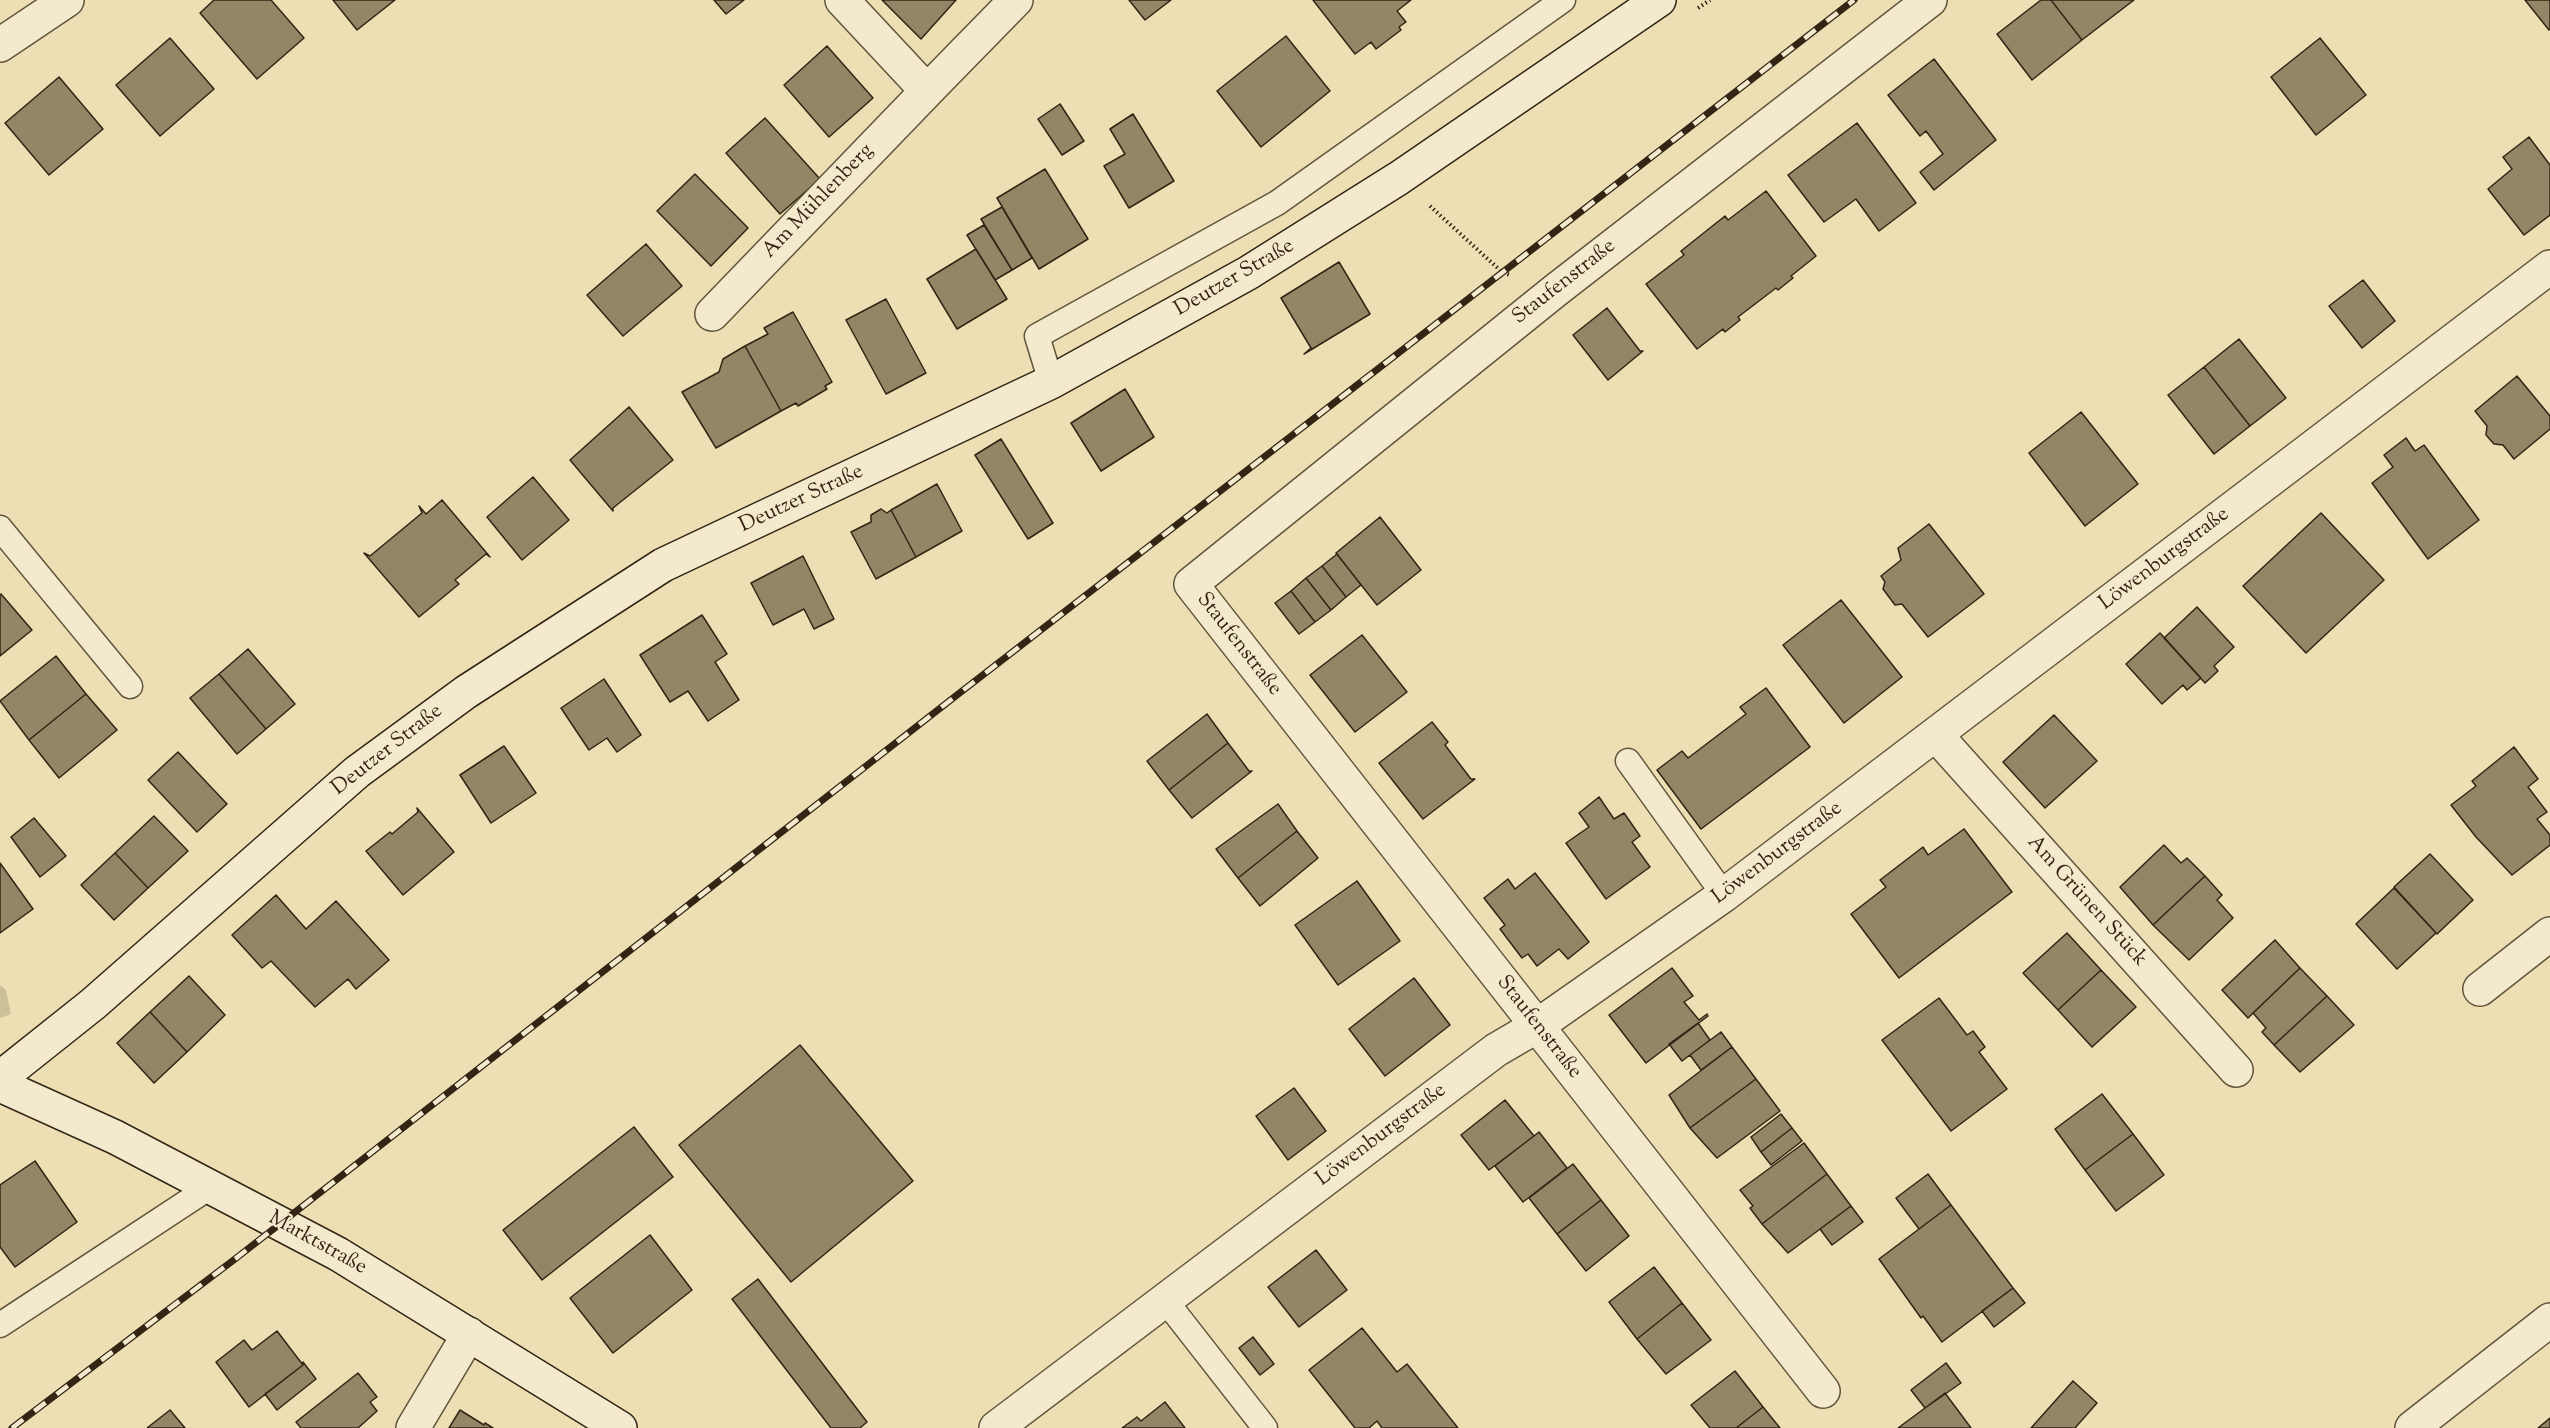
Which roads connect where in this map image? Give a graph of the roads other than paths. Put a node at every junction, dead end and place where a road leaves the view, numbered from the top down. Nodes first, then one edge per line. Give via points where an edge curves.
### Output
1 (842, 0) edge
2 (1016, 0) edge
3 (1563, 0) edge
4 (1659, 0) edge
5 (1930, 0) edge
6 (55, 3) edge
7 (0, 45) edge
8 (927, 91) junction
9 (2550, 267) edge
10 (712, 314) dead end
11 (1052, 382) junction
12 (0, 528) edge
13 (130, 686) dead end
14 (1935, 735) junction
15 (1628, 761) dead end
16 (1724, 895) junction
17 (2550, 934) edge
18 (2480, 989) dead end
19 (1537, 1026) junction
20 (2236, 1070) dead end
21 (0, 1078) edge
22 (0, 1085) edge
23 (210, 1186) junction
24 (1165, 1300) junction
25 (2550, 1320) edge
26 (0, 1325) edge
27 (469, 1334) junction
28 (1823, 1391) dead end
29 (413, 1428) edge
30 (620, 1428) edge
31 (996, 1428) edge
32 (1265, 1428) edge
33 (2412, 1428) edge

1 - 8 street
2 - 8 street, Am Mühlenberg
3 - 11 lane via 1277,203 1037,336
4 - 11 street, Deutzer Straße via 1399,178 1248,273
5 - 19 street, Staufenstraße via 1556,290 1191,584
6 - 7 street
8 - 10 street, Am Mühlenberg
9 - 14 street, Löwenburgstraße
11 - 21 street, Deutzer Straße via 663,565 466,692 357,772 93,1004
12 - 13 lane
14 - 16 street, Löwenburgstraße
14 - 20 street, Am Grünen Stück
15 - 16 lane
16 - 19 street, Löwenburgstraße
17 - 18 street
19 - 24 street, Löwenburgstraße via 1496,1050
19 - 28 street, Staufenstraße
22 - 23 street, Marktstraße
23 - 26 lane
23 - 27 street, Marktstraße via 338,1254
24 - 31 street, Löwenburgstraße
24 - 32 lane
25 - 33 street
27 - 29 street
27 - 30 street, Marktstraße

